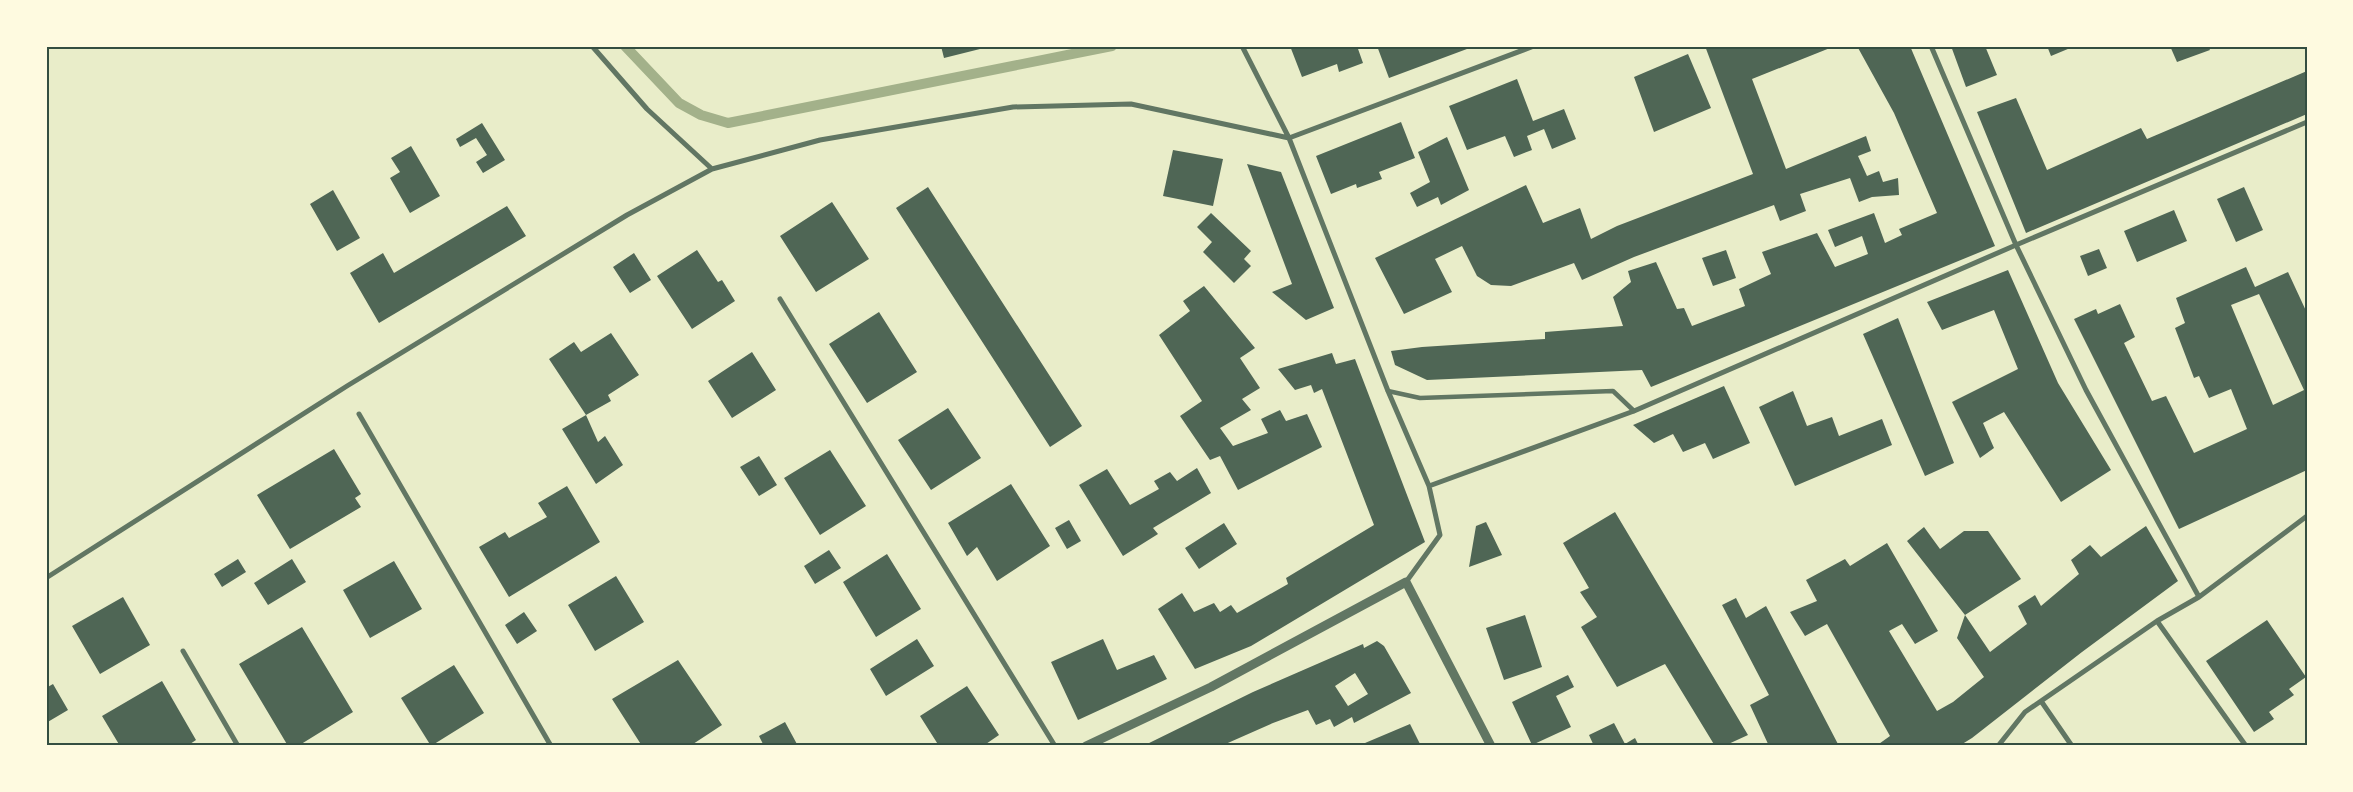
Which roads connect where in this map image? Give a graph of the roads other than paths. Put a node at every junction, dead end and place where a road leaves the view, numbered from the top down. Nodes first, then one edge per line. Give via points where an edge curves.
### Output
1 (592, 46) edge
2 (1242, 46) edge
3 (1534, 46) edge
4 (1932, 46) edge
5 (2307, 122) edge
6 (1289, 138) junction
7 (712, 169) junction
8 (2016, 245) junction
9 (780, 299) dead end
10 (1388, 391) junction
11 (1634, 411) junction
12 (359, 414) dead end
13 (1429, 486) junction
14 (2307, 516) edge
15 (46, 578) edge
16 (1406, 582) junction
17 (2200, 598) junction
18 (2157, 621) junction
19 (183, 651) dead end
20 (2040, 701) junction
21 (238, 746) edge
22 (551, 746) edge
23 (1055, 746) edge
24 (1086, 746) edge
25 (1490, 746) edge
26 (1998, 746) edge
27 (2072, 746) edge
28 (2246, 746) edge

1 - 7 street via 648,109
2 - 6 street
3 - 6 street
4 - 8 street
5 - 8 street
6 - 7 street via 1132,104 1013,107 820,140
6 - 10 street
7 - 15 street via 627,215 347,386
8 - 11 street
8 - 17 street via 2086,390
9 - 23 street
10 - 11 street via 1420,398 1613,391
10 - 13 street
11 - 13 street
12 - 22 street
13 - 16 street via 1440,535
14 - 17 street
16 - 24 street via 1211,687
16 - 25 street
17 - 18 street
18 - 20 street
18 - 28 street
19 - 21 street
20 - 26 street via 2025,712
20 - 27 street

